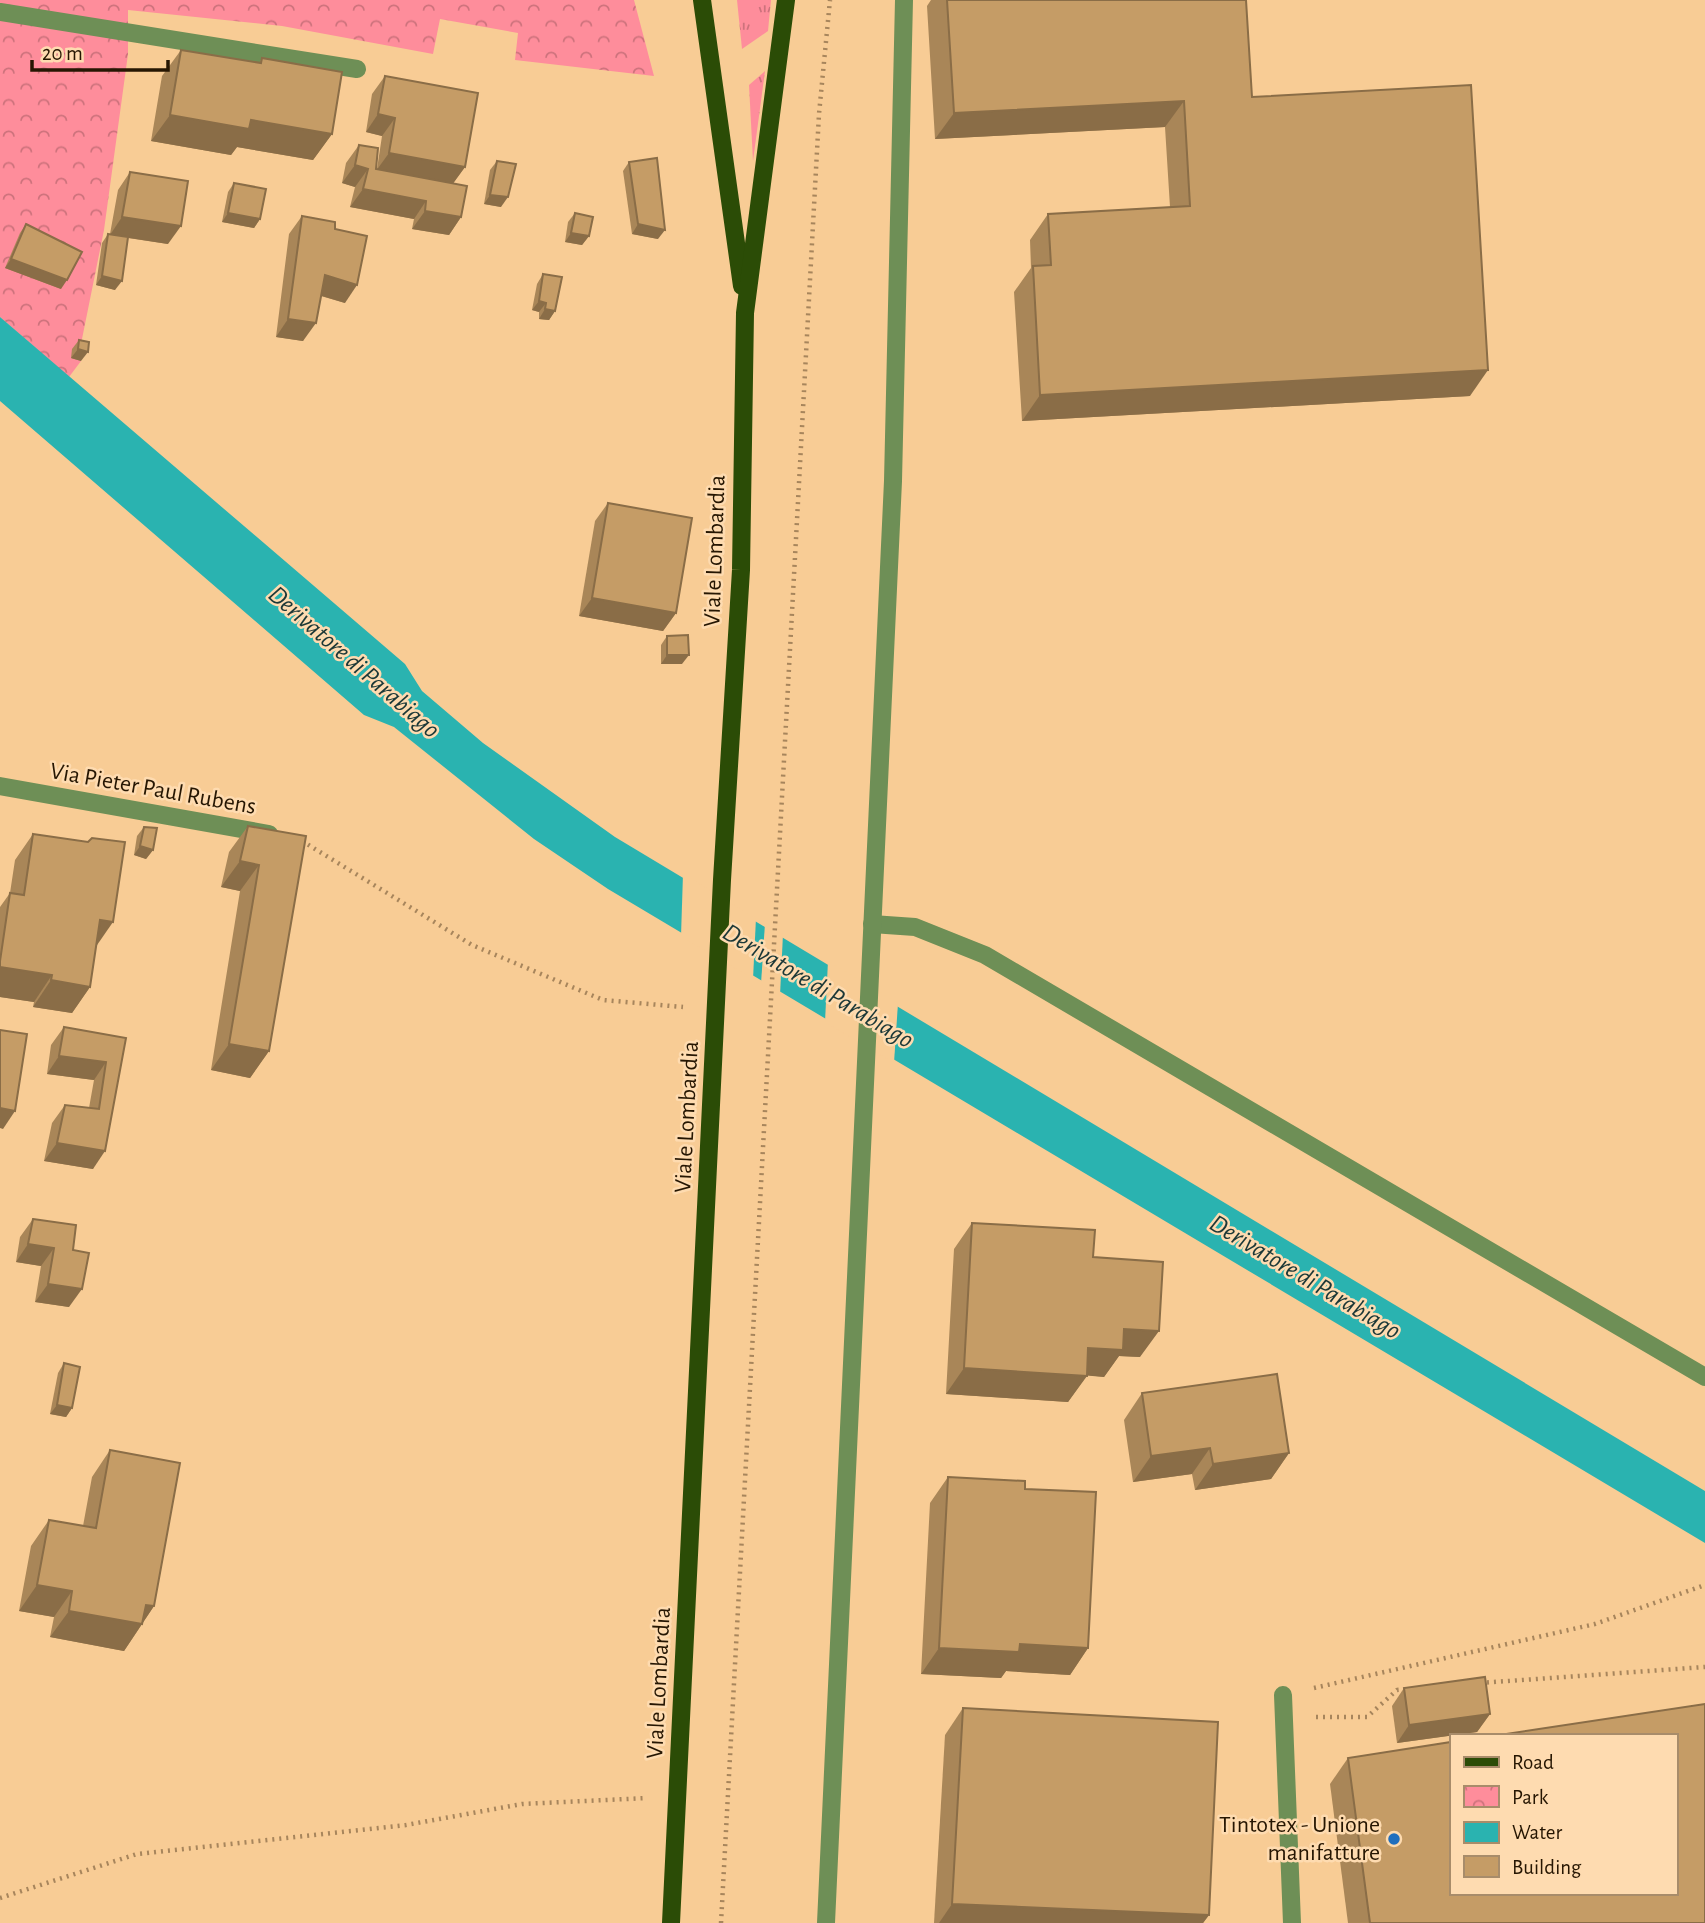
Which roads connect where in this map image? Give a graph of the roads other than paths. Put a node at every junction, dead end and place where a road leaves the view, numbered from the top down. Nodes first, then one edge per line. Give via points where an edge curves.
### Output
1 (702, 0) edge
2 (786, 0) edge
3 (904, 0) edge
4 (0, 12) edge
5 (357, 69) dead end
6 (745, 313) junction
7 (0, 786) edge
8 (298, 839) edge
9 (872, 924) junction
10 (1705, 1377) edge
11 (1283, 1695) road end
12 (671, 1923) edge
13 (826, 1923) edge
14 (1292, 1923) edge

1 - 6 main road, Viale Lombardia
2 - 6 main road, Viale Lombardia
3 - 9 street via 893,457
4 - 5 street
6 - 12 main road, Viale Lombardia via 741,570
7 - 8 street, Via Pieter Paul Rubens
9 - 10 street via 915,927 985,955
9 - 13 street
11 - 14 street

